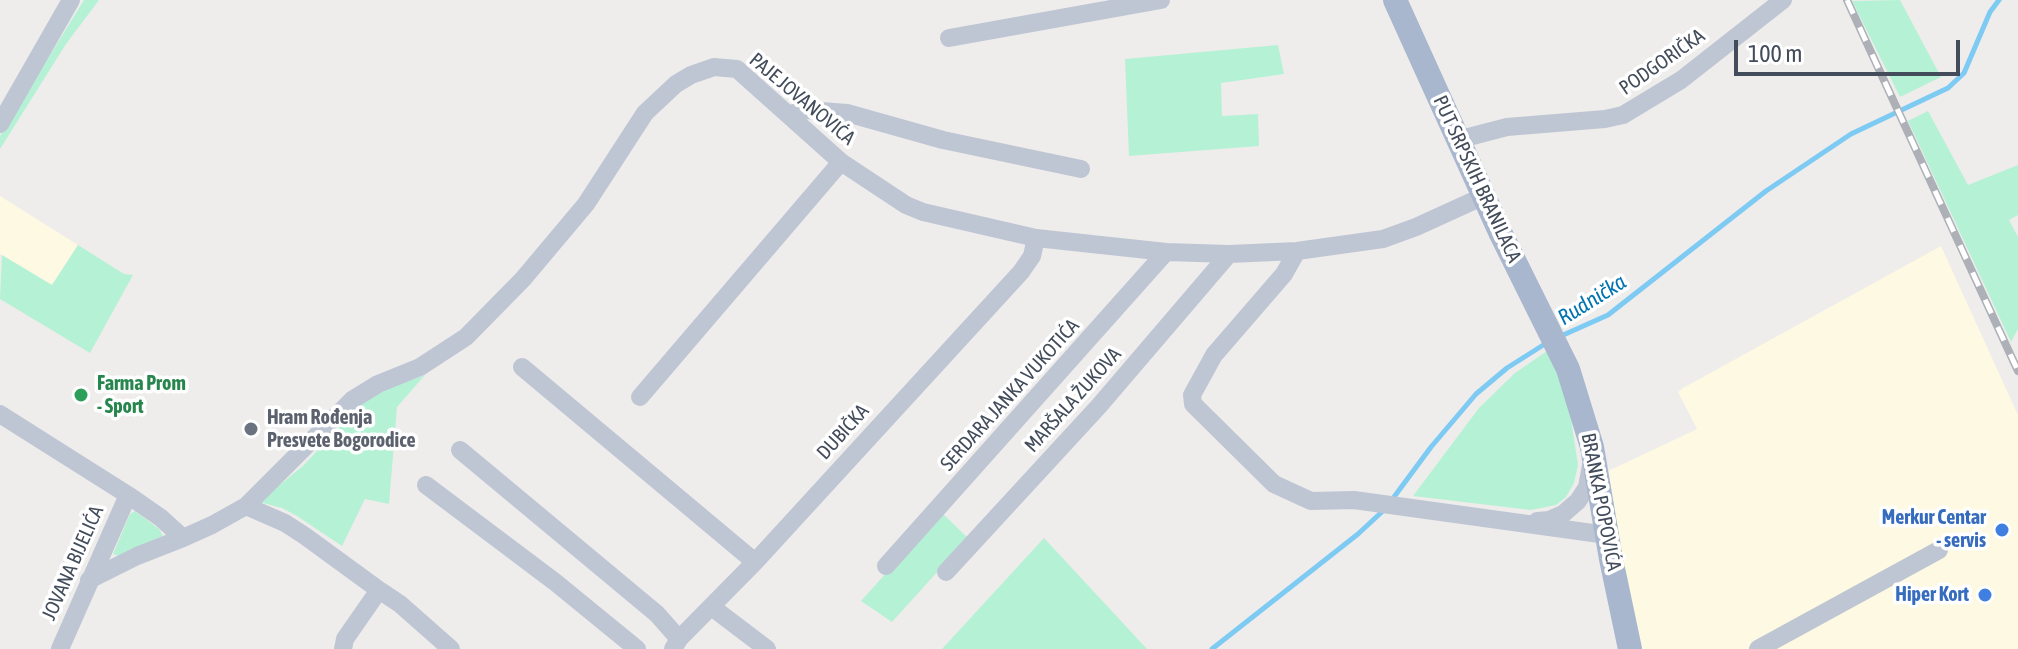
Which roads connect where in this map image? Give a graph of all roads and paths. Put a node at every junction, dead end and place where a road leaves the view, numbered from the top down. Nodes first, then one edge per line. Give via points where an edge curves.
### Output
1 (71, 0) edge
2 (1161, 0) edge
3 (1395, 0) edge
4 (1783, 0) edge
5 (949, 38) dead end
6 (789, 114) junction
7 (0, 124) edge
8 (1457, 140) junction
9 (841, 162) junction
10 (1081, 169) dead end
11 (1484, 196) junction
12 (1036, 238) junction
13 (1297, 251) junction
14 (1166, 252) junction
15 (1229, 254) junction
16 (1562, 357) joint
17 (522, 367) dead end
18 (640, 397) dead end
19 (0, 414) edge
20 (1592, 447) junction
21 (460, 450) dead end
22 (426, 485) dead end
23 (128, 495) junction
24 (246, 506) junction
25 (1522, 523) junction
26 (1607, 535) junction
27 (183, 538) junction
28 (1939, 550) dead end
29 (755, 562) junction
30 (886, 566) dead end
31 (946, 572) dead end
32 (89, 580) junction
33 (379, 590) junction
34 (713, 608) junction
35 (676, 644) edge
36 (60, 649) edge
37 (343, 649) edge
38 (451, 649) edge
39 (637, 649) edge
40 (767, 649) edge
41 (1630, 649) edge
42 (1758, 649) edge

1 - 7 street
2 - 5 street
3 - 8 main road, PUT SRPSKIH BRANILACA
4 - 8 street, PODGORIČKA via 1681,80 1623,115 1507,127
6 - 9 street, PAJE JOVANOVIĆA
6 - 10 street via 847,113
6 - 24 street, PAJE JOVANOVIĆA via 727,66 705,69 676,84 645,113 586,204 466,337 420,367 352,400
8 - 11 main road, PUT SRPSKIH BRANILACA
9 - 12 street, PAJE JOVANOVIĆA via 923,212
9 - 18 street
11 - 13 street, PAJE JOVANOVIĆA via 1383,239
11 - 16 main road, PUT SRPSKIH BRANILACA
12 - 14 street, PAJE JOVANOVIĆA
12 - 29 street, DUBIČKA via 1021,272
13 - 15 street, PAJE JOVANOVIĆA
13 - 25 street via 1284,274 1214,355 1192,395 1193,404 1274,484 1311,501 1354,500
14 - 15 street, PAJE JOVANOVIĆA
14 - 30 street, SERDARA JANKA VUKOTIĆA
15 - 31 street, MARŠALA ŽUKOVA
16 - 20 main road, BRANKA POPOVIĆA
17 - 29 street
19 - 23 street
20 - 25 street via 1591,474 1578,501 1549,520
20 - 26 main road, BRANKA POPOVIĆA
21 - 35 street via 646,604
22 - 39 street
23 - 27 street
23 - 32 street, JOVANA BIJELIĆA
24 - 27 street, PAJE JOVANOVIĆA
24 - 33 street via 285,523
25 - 26 street
26 - 41 main road, BRANKA POPOVIĆA
27 - 32 street, PAJE JOVANOVIĆA
28 - 42 street
29 - 34 street, DUBIČKA
32 - 36 street, JOVANA BIJELIĆA
33 - 37 street
33 - 38 street
34 - 35 street, DUBIČKA
34 - 40 street

